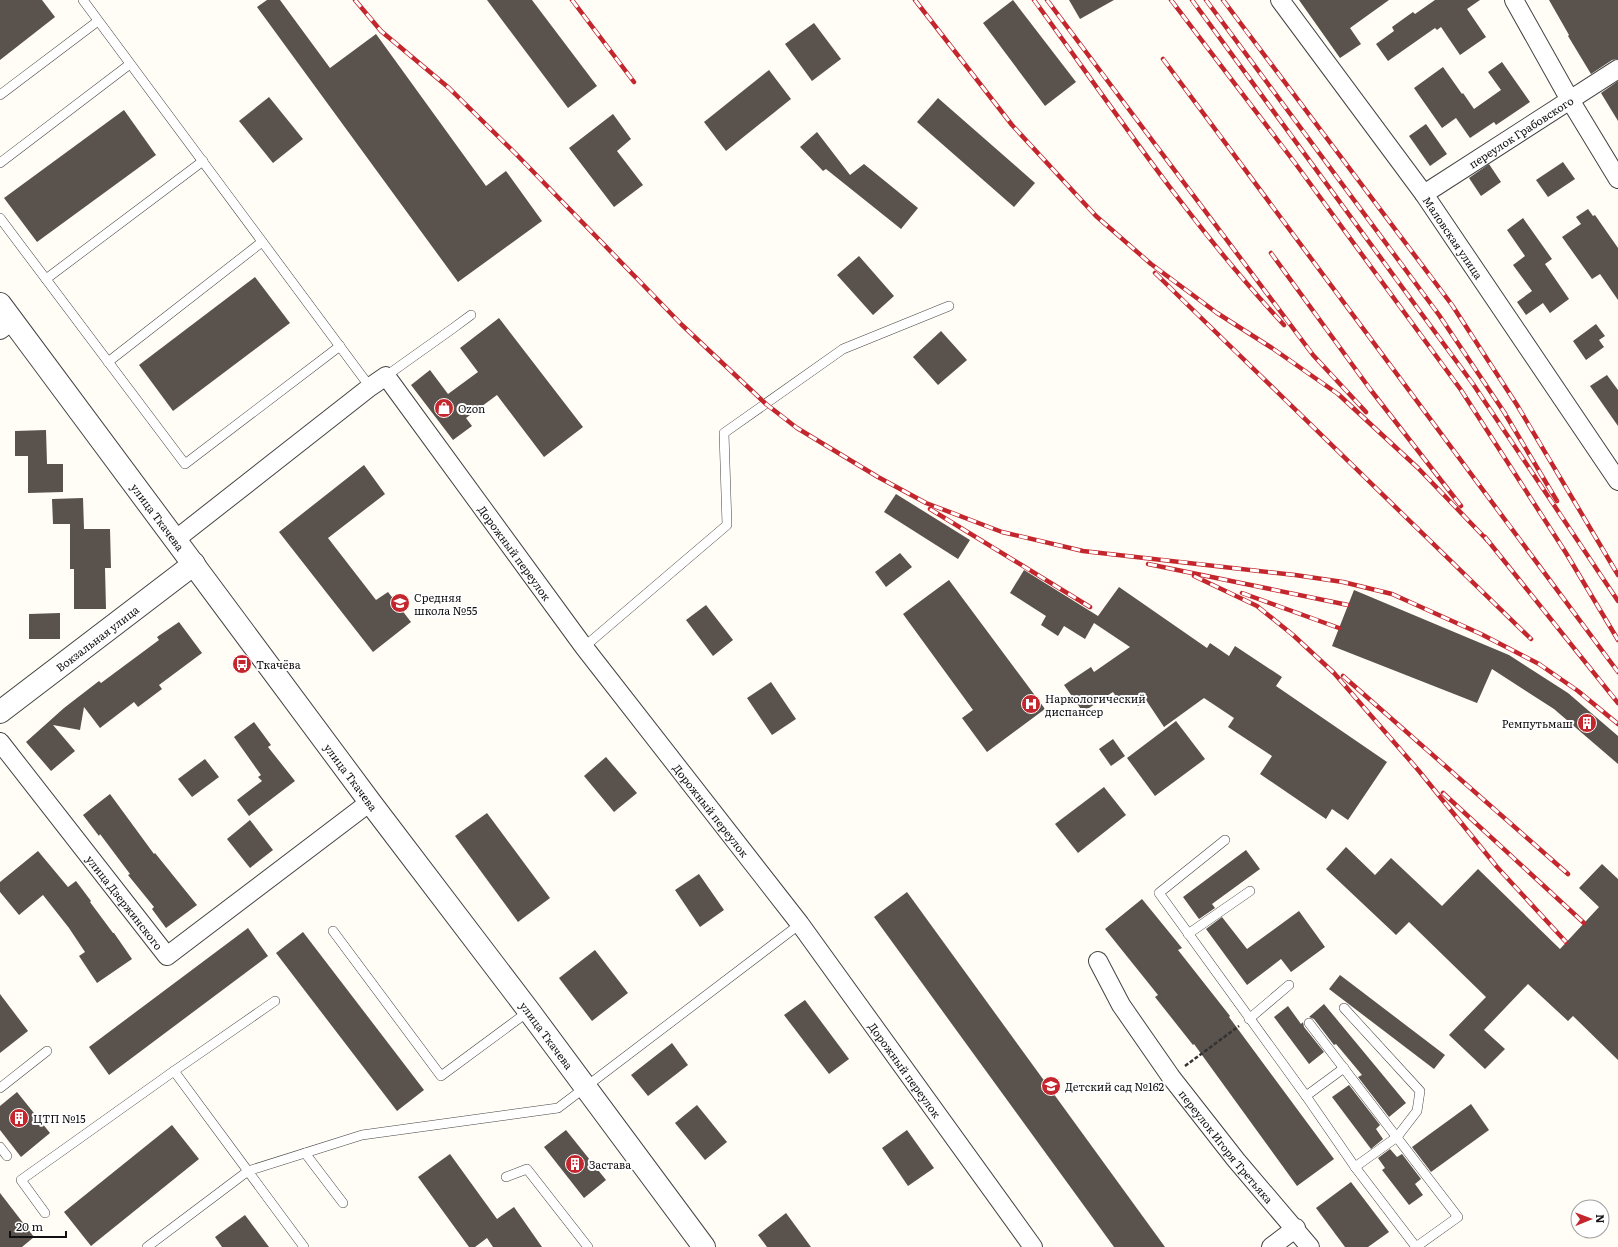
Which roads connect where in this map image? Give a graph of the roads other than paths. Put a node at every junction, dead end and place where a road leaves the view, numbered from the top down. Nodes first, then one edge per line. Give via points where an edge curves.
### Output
1 (83, 0) edge
2 (1280, 0) edge
3 (1514, 0) edge
4 (98, 21) junction
5 (130, 64) junction
6 (1618, 69) edge
7 (0, 95) edge
8 (1570, 100) junction
9 (203, 161) junction
10 (0, 163) edge
11 (1618, 179) edge
12 (1424, 194) junction
13 (0, 218) edge
14 (262, 242) junction
15 (46, 279) junction
16 (949, 306) dead end
17 (471, 315) dead end
18 (4, 318) edge
19 (340, 346) junction
20 (108, 362) junction
21 (386, 376) junction
22 (370, 387) junction
23 (1618, 482) edge
24 (175, 540) junction
25 (194, 564) junction
26 (584, 647) junction
27 (0, 712) edge
28 (0, 742) edge
29 (370, 802) junction
30 (1225, 840) dead end
31 (1250, 891) dead end
32 (800, 924) junction
33 (333, 930) dead end
34 (1188, 934) junction
35 (1098, 961) dead end
36 (1289, 985) dead end
37 (274, 1001) dead end
38 (1344, 1008) dead end
39 (529, 1011) junction
40 (1249, 1019) junction
41 (1309, 1023) dead end
42 (46, 1051) dead end
43 (1344, 1068) junction
44 (174, 1071) junction
45 (586, 1087) junction
46 (0, 1088) edge
47 (1306, 1096) junction
48 (1397, 1137) junction
49 (0, 1147) edge
50 (305, 1153) junction
51 (7, 1156) dead end
52 (1355, 1167) junction
53 (248, 1171) junction
54 (506, 1177) dead end
55 (343, 1203) dead end
56 (45, 1213) dead end
57 (1296, 1228) junction
58 (147, 1247) edge
59 (304, 1247) edge
60 (588, 1247) edge
61 (704, 1247) edge
62 (1033, 1247) edge
63 (1271, 1247) edge
64 (1310, 1247) edge
65 (1416, 1247) edge

1 - 4 lane
2 - 12 street, Маловская улица
3 - 8 street
4 - 5 lane
4 - 7 lane
5 - 9 lane
5 - 10 lane
6 - 8 street, переулок Грабовского
8 - 11 street
8 - 12 street, переулок Грабовского
9 - 14 lane
9 - 15 lane
12 - 23 street, Маловская улица
13 - 15 lane
14 - 19 lane
14 - 20 lane
15 - 20 lane
16 - 26 lane via 843,349 724,433 727,525
17 - 21 lane
18 - 24 street, улица Ткачева
19 - 20 lane via 185,464
19 - 22 lane
21 - 22 street
21 - 26 street, Дорожный переулок
22 - 24 street
24 - 25 street, улица Ткачева
25 - 27 street, Вокзальная улица
25 - 29 street, улица Ткачева
26 - 32 street, Дорожный переулок
28 - 29 street, улица Дзержинского via 167,956
29 - 39 street, улица Ткачева
30 - 34 lane via 1159,893
31 - 34 lane
32 - 45 lane
32 - 62 street, Дорожный переулок
33 - 39 lane via 441,1076
34 - 40 lane
35 - 57 street, переулок Игоря Третьяка via 1121,1006 1171,1077 1236,1160
36 - 40 lane
37 - 44 lane
38 - 48 lane via 1420,1091 1417,1111
39 - 45 street, улица Ткачева
40 - 47 lane
41 - 43 lane
42 - 46 lane
43 - 47 lane
43 - 48 lane
44 - 53 lane
44 - 56 lane via 21,1180
45 - 50 lane via 558,1108 362,1135
45 - 61 street, улица Ткачева
47 - 52 lane
48 - 52 lane
48 - 65 lane via 1458,1217
49 - 51 lane
50 - 53 lane
50 - 55 lane
52 - 65 lane
53 - 58 lane
53 - 59 lane
54 - 60 lane via 527,1169
57 - 63 street
57 - 64 street, переулок Игоря Третьяка

